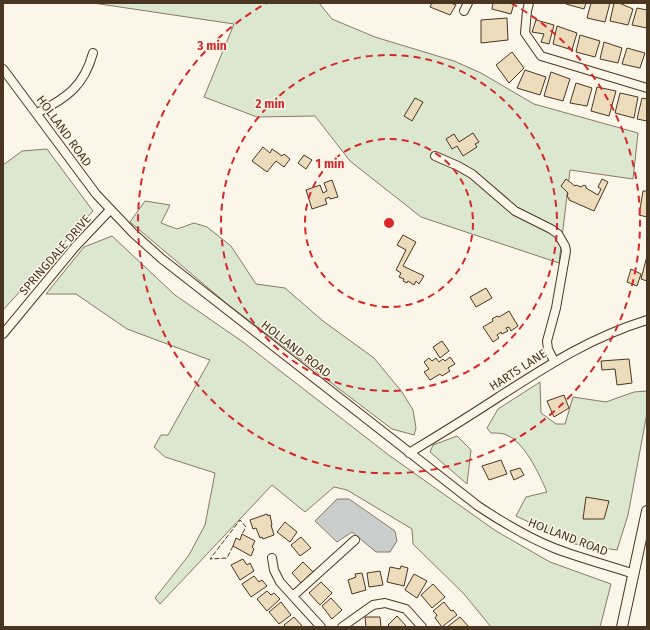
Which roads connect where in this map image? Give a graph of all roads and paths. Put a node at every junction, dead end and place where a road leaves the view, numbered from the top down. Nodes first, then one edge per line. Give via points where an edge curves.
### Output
1 (468, 3) edge
2 (529, 3) edge
3 (464, 11) dead end
4 (93, 53) dead end
5 (3, 68) edge
6 (647, 88) edge
7 (37, 113) junction
8 (436, 156) dead end
9 (110, 210) junction
10 (647, 320) edge
11 (3, 334) edge
12 (554, 362) junction
13 (409, 453) junction
14 (647, 511) edge
15 (355, 540) dead end
16 (272, 558) dead end
17 (634, 574) junction
18 (293, 596) junction
19 (321, 627) edge
20 (342, 627) edge
21 (422, 627) edge
22 (622, 627) edge

1 - 3 street
2 - 6 street via 525,32 541,56
4 - 7 street via 86,73 77,87 64,99
5 - 7 street, HOLLAND ROAD
7 - 9 street, HOLLAND ROAD via 81,175
8 - 12 street via 472,174 515,211 551,229 558,234 565,246 556,308 547,341
9 - 11 street, SPRINGDALE DRIVE via 75,247
9 - 13 street, HOLLAND ROAD via 162,259
10 - 12 street, HARTS LANE via 610,333
12 - 13 street, HARTS LANE
13 - 17 street, HOLLAND ROAD via 478,506 514,529 555,548
14 - 17 main road
15 - 18 street
16 - 18 street via 280,582
17 - 22 main road
18 - 19 street
20 - 21 street via 373,605 385,603 406,609

